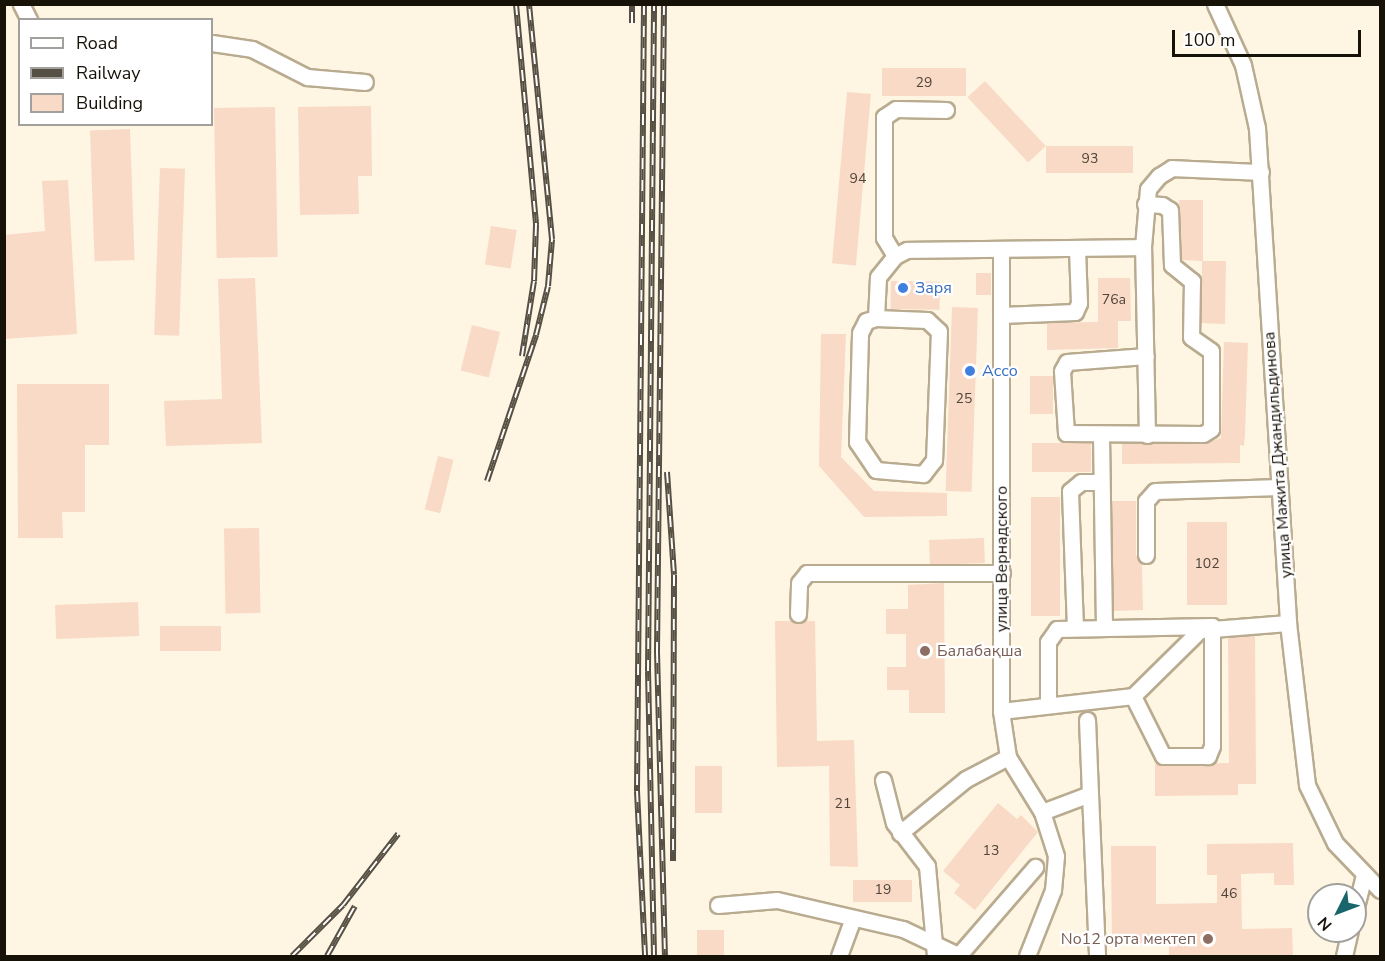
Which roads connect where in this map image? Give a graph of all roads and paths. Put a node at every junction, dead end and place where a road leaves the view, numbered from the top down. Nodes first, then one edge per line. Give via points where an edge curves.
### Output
1 (21, 4) edge
2 (1215, 4) edge
3 (28, 18) edge
4 (213, 43) edge
5 (365, 82) dead end
6 (946, 110) dead end
7 (1261, 172) junction
8 (1145, 204) junction
9 (1143, 247) junction
10 (1077, 249) junction
11 (1001, 251) junction
12 (895, 256) junction
13 (1001, 315) junction
14 (876, 318) junction
15 (1146, 356) junction
16 (1148, 435) junction
17 (1101, 436) junction
18 (1101, 482) junction
19 (1280, 487) junction
20 (1146, 555) dead end
21 (1002, 573) junction
22 (798, 614) dead end
23 (1288, 623) junction
24 (1212, 626) junction
25 (1075, 628) junction
26 (1104, 628) junction
27 (1133, 696) junction
28 (1048, 704) junction
29 (1002, 711) junction
30 (1087, 720) dead end
31 (1008, 757) junction
32 (883, 780) dead end
33 (1089, 794) junction
34 (1042, 812) junction
35 (900, 833) junction
36 (1035, 867) dead end
37 (1364, 876) junction
38 (1362, 883) edge
39 (1380, 890) edge
40 (718, 905) dead end
41 (853, 918) junction
42 (935, 949) edge
43 (959, 956) edge
44 (839, 957) edge
45 (1027, 957) edge
46 (1097, 957) edge

1 - 3 street
2 - 7 street, улица Мажита Джандильдинова via 1249,85
4 - 5 street via 252,49 307,76
6 - 12 street via 896,109 884,117 884,238
7 - 8 street via 1172,168 1153,182
7 - 19 street, улица Мажита Джандильдинова
8 - 9 street
8 - 16 street via 1164,205 1172,212 1172,265 1192,281 1191,337 1207,345 1212,354 1210,431
9 - 10 street
9 - 15 street
10 - 11 street
10 - 13 street via 1079,303 1075,312
11 - 12 street via 914,249
11 - 13 street, улица Вернадского
12 - 14 street via 878,277
13 - 21 street, улица Вернадского
14 - 14 street via 927,320 939,331 934,460 922,474 876,470 857,442 860,333 866,321
15 - 16 street
15 - 17 street via 1075,359 1064,365 1064,430 1072,436
16 - 17 street
17 - 18 street
18 - 25 street via 1077,483 1070,496
18 - 26 street
19 - 20 street via 1155,491 1146,501
19 - 23 street, улица Мажита Джандильдинова
21 - 22 street via 807,573 799,583
21 - 29 street, улица Вернадского
23 - 24 street
23 - 37 street, улица Мажита Джандильдинова via 1307,785 1335,843
24 - 26 street
24 - 27 street via 1190,636
24 - 27 street via 1212,746 1208,756 1163,756
25 - 26 street
25 - 28 street via 1057,629 1049,636
27 - 28 street
28 - 29 street
29 - 31 street, улица Вернадского
30 - 33 street
31 - 34 street, улица Вернадского
31 - 35 street via 966,779
32 - 35 street
33 - 34 street
33 - 46 street
34 - 45 street, улица Вернадского via 1056,856 1053,890
35 - 42 street via 927,866
36 - 43 street
37 - 38 street
37 - 39 street, улица Мажита Джандильдинова
40 - 41 street via 777,900
41 - 42 street via 903,929
41 - 44 street
42 - 43 street

